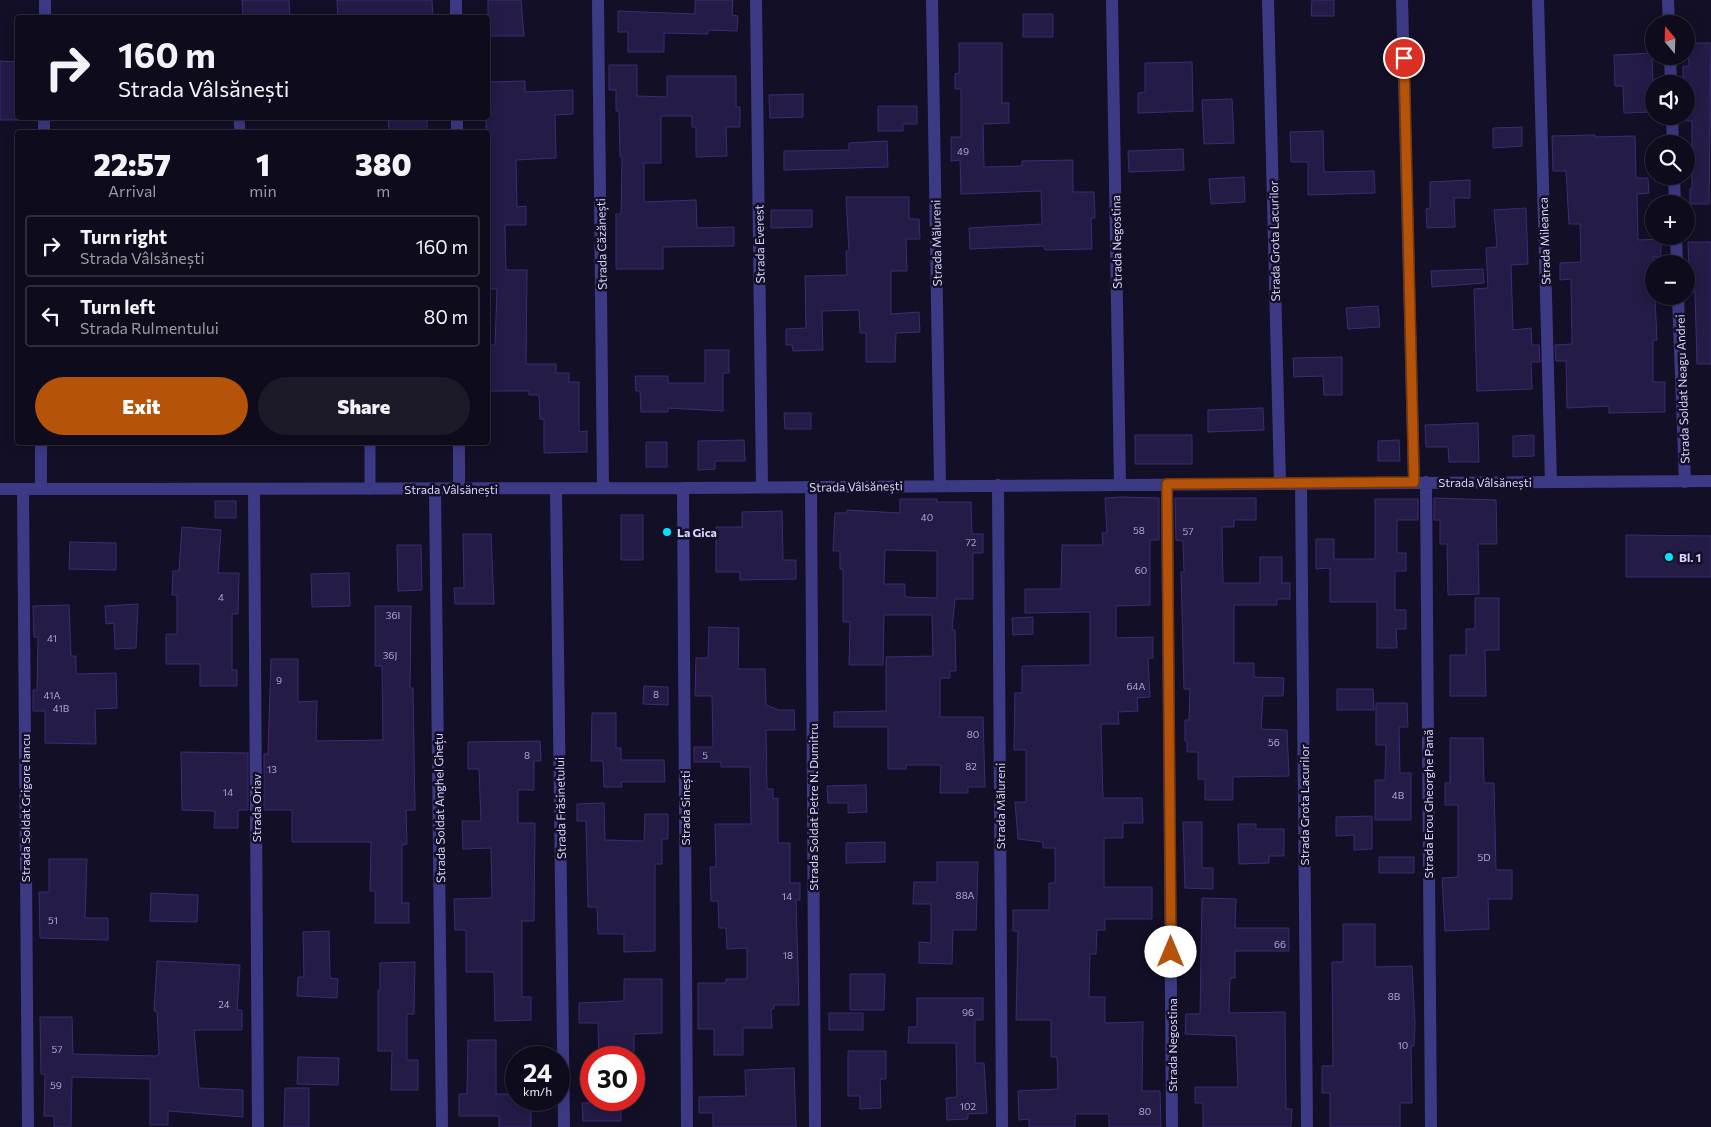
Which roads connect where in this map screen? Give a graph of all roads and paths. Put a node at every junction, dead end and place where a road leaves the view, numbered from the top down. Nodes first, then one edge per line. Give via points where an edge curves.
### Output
1 (45, 0) edge
2 (456, 0) edge
3 (598, 0) edge
4 (756, 0) edge
5 (932, 0) edge
6 (1112, 0) edge
7 (1268, 0) edge
8 (1402, 0) edge
9 (1538, 0) edge
10 (1668, 0) edge
11 (45, 15) edge
12 (456, 15) edge
13 (1669, 15) edge
14 (1678, 305) edge
15 (41, 445) edge
16 (370, 445) edge
17 (459, 445) edge
18 (1711, 481) edge
19 (1420, 482) junction
20 (1551, 482) junction
21 (1685, 482) junction
22 (1280, 483) junction
23 (1301, 483) junction
24 (1120, 484) junction
25 (1167, 484) junction
26 (940, 485) junction
27 (998, 485) junction
28 (811, 486) junction
29 (762, 487) junction
30 (254, 488) junction
31 (603, 488) junction
32 (683, 488) junction
33 (0, 489) edge
34 (23, 489) junction
35 (41, 489) junction
36 (370, 489) junction
37 (435, 489) junction
38 (459, 489) junction
39 (556, 489) junction
40 (28, 1127) edge
41 (258, 1127) edge
42 (442, 1127) edge
43 (564, 1127) edge
44 (687, 1127) edge
45 (815, 1127) edge
46 (1002, 1127) edge
47 (1172, 1127) edge
48 (1307, 1127) edge
49 (1431, 1127) edge

1 - 11 street
2 - 12 street
3 - 31 street, Strada Căzănești
4 - 29 street, Strada Everest
5 - 26 street, Strada Mălureni
6 - 24 street, Strada Negostina
7 - 22 street, Strada Grota Lacurilor
8 - 19 street, Strada Erou Gheorghe Pană
9 - 20 street, Strada Mileanca
10 - 13 street
14 - 21 street, Strada Soldat Neagu Andrei
15 - 35 street
16 - 36 lane
17 - 38 street
18 - 21 street, Strada Vâlsănești
19 - 20 street, Strada Vâlsănești
19 - 23 street, Strada Vâlsănești
19 - 49 street, Strada Erou Gheorghe Pană
20 - 21 street, Strada Vâlsănești
22 - 23 street, Strada Vâlsănești
22 - 25 street, Strada Vâlsănești
23 - 48 street, Strada Grota Lacurilor
24 - 25 street, Strada Vâlsănești
24 - 27 street, Strada Vâlsănești
25 - 47 street, Strada Negostina
26 - 27 street, Strada Vâlsănești
26 - 28 street, Strada Vâlsănești
27 - 46 street, Strada Mălureni
28 - 29 street, Strada Vâlsănești
28 - 45 street, Strada Soldat Petre N. Dumitru
29 - 32 street, Strada Vâlsănești
30 - 35 street, Strada Vâlsănești
30 - 36 street, Strada Vâlsănești
30 - 41 street, Strada Oriav
31 - 32 street, Strada Vâlsănești
31 - 39 street, Strada Vâlsănești
32 - 44 street, Strada Sinești
33 - 34 street, Strada Vâlsănești
34 - 35 street, Strada Vâlsănești
34 - 40 street, Strada Soldat Grigore Iancu
36 - 37 street, Strada Vâlsănești
37 - 38 street, Strada Vâlsănești
37 - 42 street, Strada Soldat Anghel Ghețu
38 - 39 street, Strada Vâlsănești
39 - 43 street, Strada Frăsinetului

